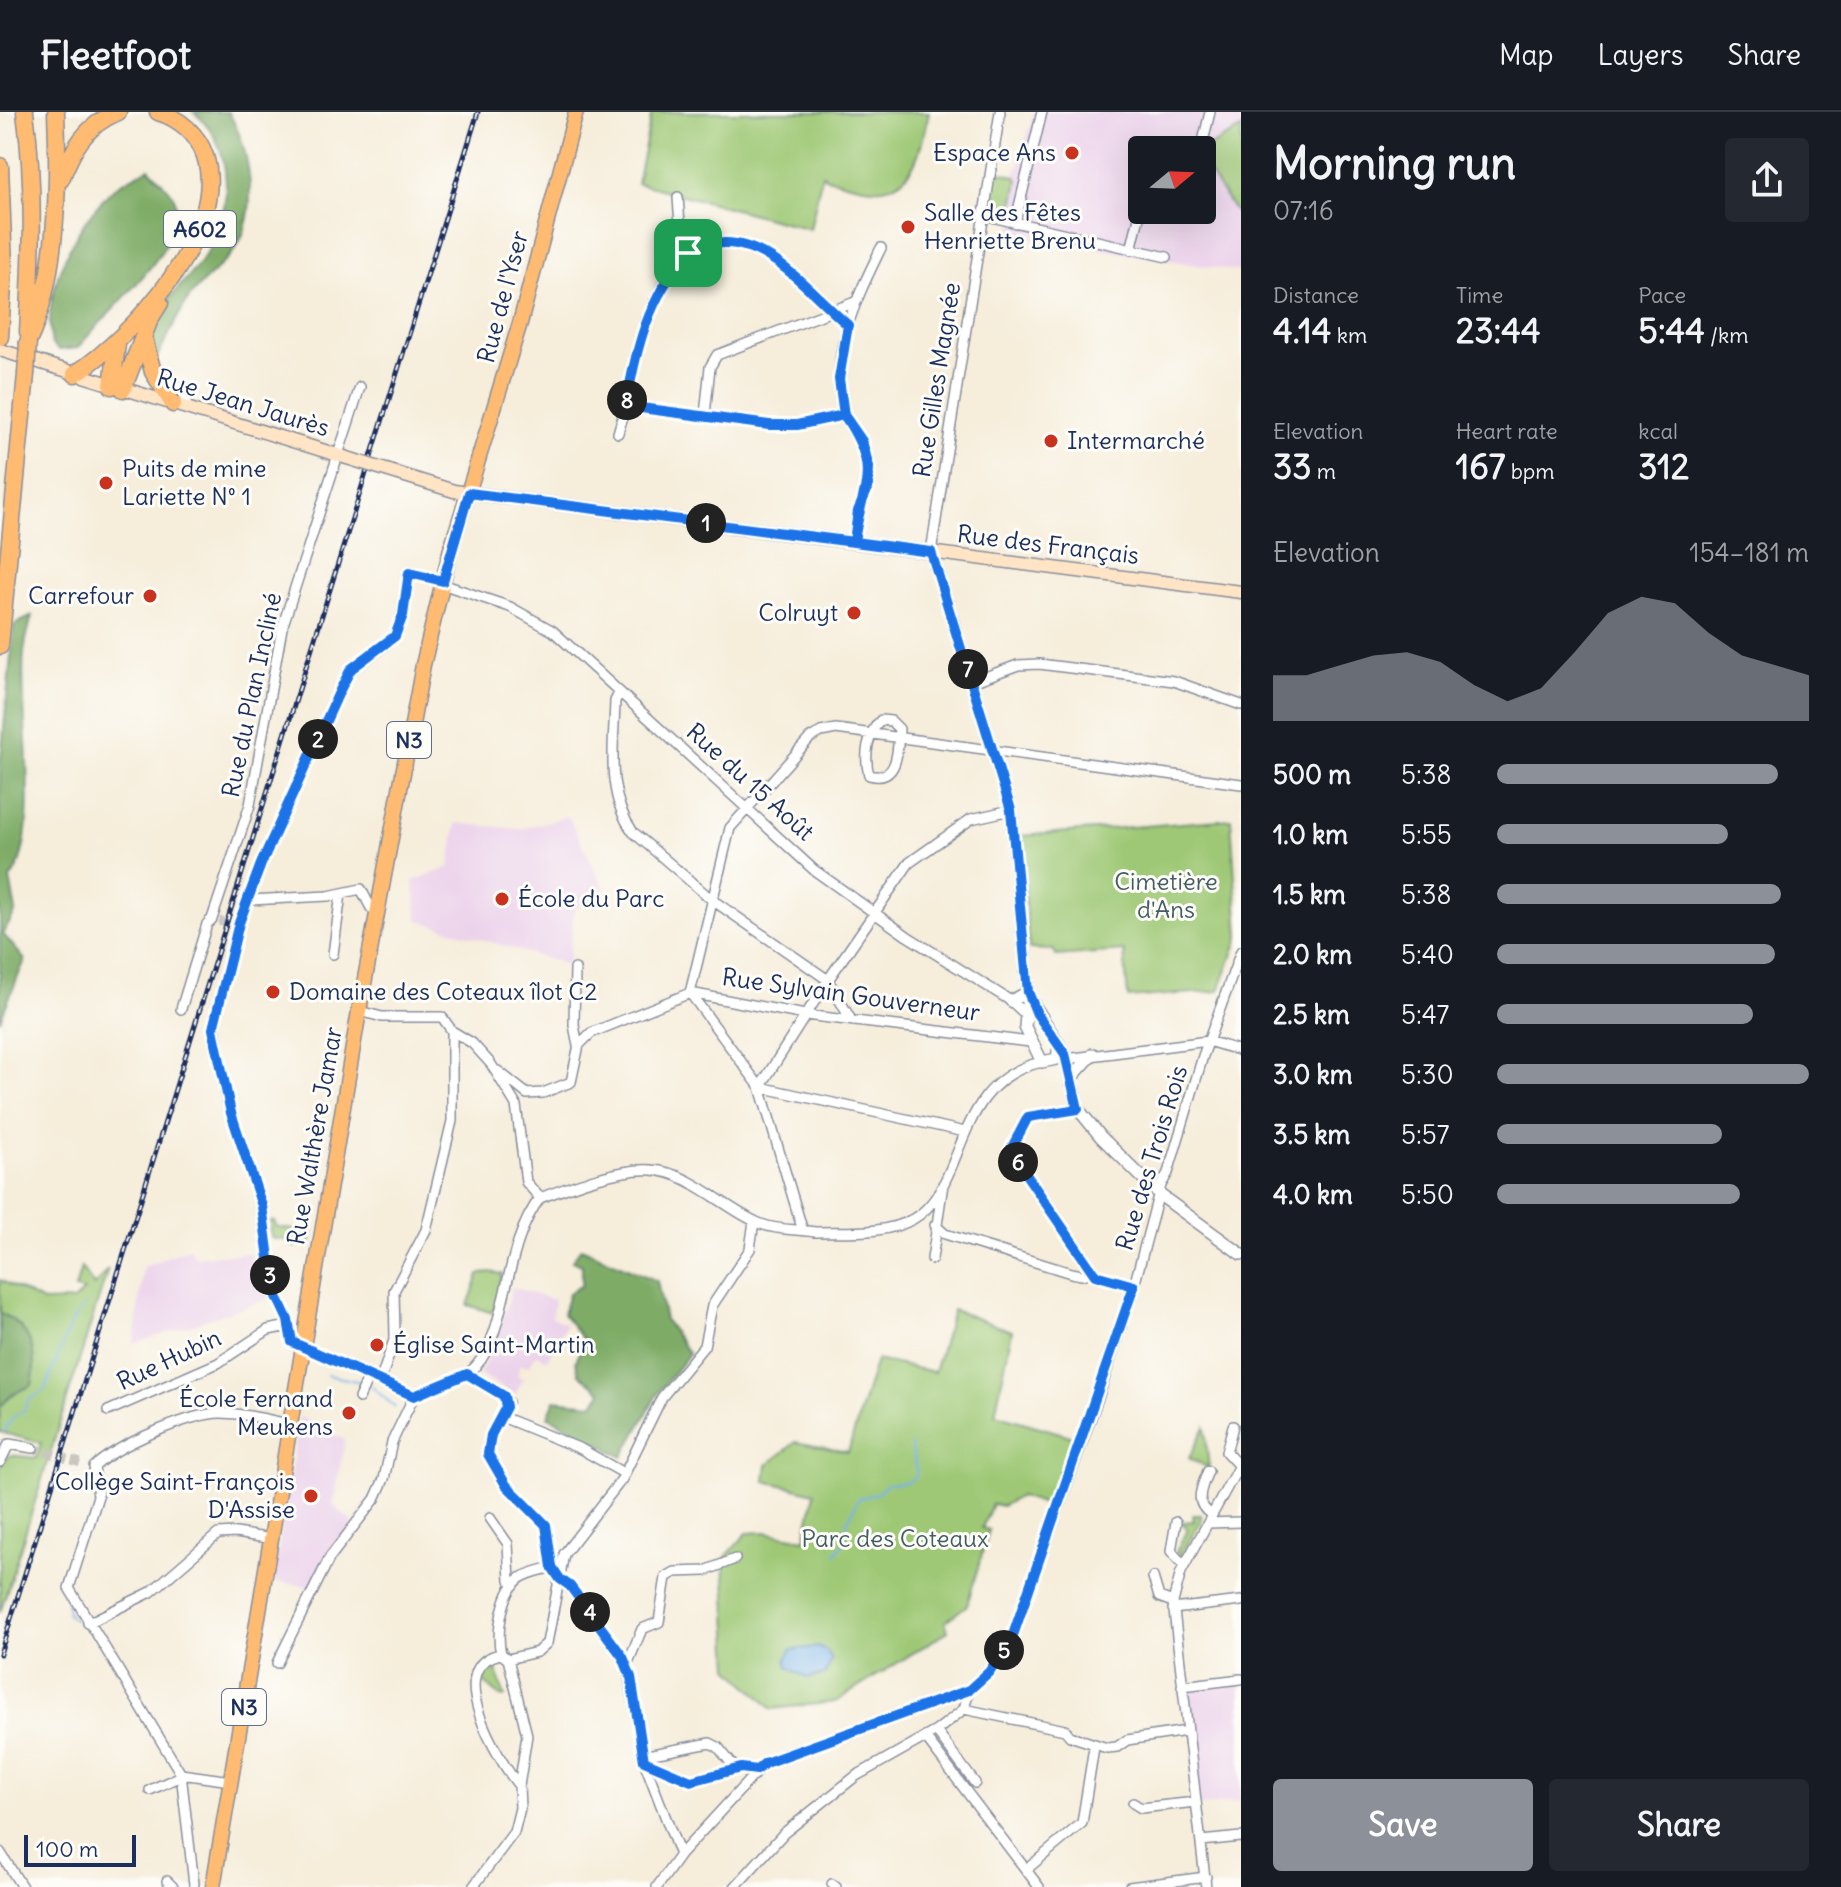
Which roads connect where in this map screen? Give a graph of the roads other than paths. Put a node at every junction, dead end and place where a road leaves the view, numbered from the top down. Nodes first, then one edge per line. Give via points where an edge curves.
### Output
1 (25, 112) edge
2 (56, 112) edge
3 (118, 112) edge
4 (158, 112) edge
5 (181, 112) edge
6 (576, 112) edge
7 (1000, 112) edge
8 (1042, 112) edge
9 (1210, 112) edge
10 (1204, 136) edge
11 (0, 166) edge
12 (678, 197) dead end
13 (54, 211) junction
14 (983, 215) junction
15 (1015, 223) junction
16 (1137, 224) edge
17 (881, 248) dead end
18 (1131, 250) junction
19 (688, 253) junction
20 (1167, 257) dead end
21 (855, 302) junction
22 (829, 309) junction
23 (848, 325) junction
24 (144, 336) junction
25 (1, 341) edge
26 (28, 342) junction
27 (117, 344) junction
28 (75, 374) junction
29 (161, 374) dead end
30 (117, 387) junction
31 (360, 387) dead end
32 (180, 406) junction
33 (626, 406) junction
34 (705, 415) junction
35 (844, 415) junction
36 (618, 433) dead end
37 (342, 456) junction
38 (469, 493) junction
39 (854, 542) junction
40 (931, 552) junction
41 (443, 583) junction
42 (1241, 592) edge
43 (0, 646) edge
44 (972, 682) junction
45 (619, 693) junction
46 (1241, 705) edge
47 (870, 735) junction
48 (899, 740) junction
49 (995, 751) junction
50 (1241, 784) edge
51 (749, 810) junction
52 (1011, 810) junction
53 (341, 894) junction
54 (711, 899) junction
55 (250, 900) junction
56 (378, 911) junction
57 (874, 914) junction
58 (333, 954) dead end
59 (1240, 955) edge
60 (575, 969) dead end
61 (828, 980) junction
62 (1028, 992) junction
63 (690, 993) junction
64 (1011, 1001) junction
65 (181, 1009) dead end
66 (359, 1011) junction
67 (805, 1015) junction
68 (851, 1020) junction
69 (1030, 1020) junction
70 (452, 1031) junction
71 (1005, 1039) junction
72 (1208, 1041) junction
73 (578, 1046) junction
74 (1059, 1046) junction
75 (1032, 1047) junction
76 (1241, 1051) edge
77 (1093, 1054) junction
78 (1066, 1059) junction
79 (1048, 1061) junction
80 (491, 1064) junction
81 (1028, 1065) junction
82 (1072, 1077) junction
83 (760, 1087) junction
84 (1078, 1109) junction
85 (965, 1132) junction
86 (942, 1182) junction
87 (1160, 1195) junction
88 (540, 1198) junction
89 (754, 1221) junction
90 (935, 1225) junction
91 (802, 1228) junction
92 (1241, 1254) edge
93 (932, 1259) dead end
94 (1092, 1271) junction
95 (1134, 1286) junction
96 (289, 1326) junction
97 (303, 1346) junction
98 (467, 1374) junction
99 (369, 1376) junction
100 (380, 1382) junction
101 (414, 1396) junction
102 (359, 1398) dead end
103 (108, 1411) dead end
104 (502, 1417) junction
105 (290, 1424) junction
106 (1233, 1426) dead end
107 (0, 1437) edge
108 (9, 1444) junction
109 (33, 1448) tunnel mouth
110 (0, 1462) edge
111 (1240, 1464) edge
112 (1208, 1471) dead end
113 (625, 1474) junction
114 (490, 1518) dead end
115 (1210, 1519) junction
116 (1176, 1522) dead end
117 (1241, 1522) edge
118 (272, 1539) junction
119 (735, 1559) dead end
120 (1184, 1566) junction
121 (552, 1567) junction
122 (1153, 1577) dead end
123 (560, 1579) junction
124 (514, 1585) junction
125 (1241, 1601) edge
126 (1173, 1606) junction
127 (88, 1623) junction
128 (504, 1656) junction
129 (277, 1663) dead end
130 (627, 1665) junction
131 (1241, 1679) edge
132 (1182, 1686) junction
133 (973, 1688) junction
134 (964, 1709) junction
135 (936, 1731) junction
136 (1187, 1731) junction
137 (925, 1737) junction
138 (1094, 1747) junction
139 (643, 1758) junction
140 (736, 1769) junction
141 (757, 1770) junction
142 (181, 1775) junction
143 (231, 1781) junction
144 (975, 1783) dead end
145 (519, 1786) junction
146 (150, 1790) dead end
147 (1196, 1802) junction
148 (1133, 1803) dead end
149 (1241, 1837) edge
150 (1201, 1841) junction
151 (0, 1852) edge
152 (680, 1855) junction
153 (1027, 1869) junction
154 (1206, 1882) edge
155 (194, 1886) edge
156 (22, 1887) edge
157 (213, 1887) edge
158 (473, 1887) edge
159 (657, 1887) edge
160 (735, 1887) edge
161 (1039, 1887) edge
162 (1129, 1887) edge

1 - 26 highway via 33,243
2 - 13 highway
3 - 13 highway via 87,130 71,153
4 - 27 highway, A602 via 180,122 203,149 209,169 208,204 194,244
5 - 24 highway, A602 via 197,125 217,163 217,204 202,246 157,306
6 - 38 main road, Rue de l'Yser / N3
7 - 14 street, Rue Gilles Magnée
8 - 15 street
9 - 10 street
11 - 25 highway
12 - 19 street via 681,239
13 - 26 highway via 42,313
14 - 15 street
14 - 40 street, Rue Gilles Magnée
15 - 18 street
16 - 18 street
17 - 21 street
18 - 20 street
19 - 22 street via 724,243 752,249 782,267
19 - 33 street via 649,310
21 - 22 street
21 - 23 street
22 - 23 street
22 - 34 street via 717,355 710,367
23 - 35 street via 839,379
24 - 30 highway, A602
24 - 32 highway via 153,372
25 - 28 main road, Rue Jean Jaurès
26 - 43 highway, bridge
27 - 28 highway, A602
27 - 30 highway
28 - 30 main road, Rue Jean Jaurès
29 - 32 street via 183,391
30 - 32 main road, Rue Jean Jaurès
31 - 37 street, Rue du Plan Incliné
32 - 37 main road, Rue Jean Jaurès
33 - 34 street
33 - 36 street
34 - 35 street via 769,425
35 - 39 street via 862,441 869,467
37 - 38 main road, Rue Jean Jaurès, bridge
37 - 65 street, Rue du Plan Incliné via 282,628 250,805 216,920 207,924
38 - 39 main road, Rue des Français
38 - 41 main road, Rue Walthère Jamar / N3
39 - 40 main road, Rue des Français
40 - 42 main road, Rue des Français
40 - 44 street
41 - 45 street, Rue du 15 Août via 510,607 553,631
41 - 55 street, Rue du 15 Août via 409,573 403,615 391,640 348,673 261,864
41 - 56 main road, Rue Walthère Jamar / N3
44 - 46 street via 1018,665 1039,664 1174,681
44 - 49 street
45 - 51 street, Rue du 15 Août
45 - 54 street via 614,788 621,815 633,832
47 - 48 street
47 - 48 street via 881,720 891,721 899,729
47 - 48 street via 866,764 869,775 881,778 894,765
47 - 51 street via 836,729 810,738
48 - 49 street
49 - 50 street
49 - 52 street
51 - 54 street via 730,828
51 - 57 street, Rue du 15 Août via 814,870
52 - 57 street via 971,819 909,863
52 - 62 street
53 - 55 street
53 - 56 street via 364,889 368,904
53 - 58 street
54 - 61 street
54 - 63 street
55 - 96 street via 234,926 213,1029 231,1113 262,1206 273,1288
56 - 66 main road, Rue Walthère Jamar / N3
57 - 61 street
57 - 64 street, Rue du 15 Août
59 - 72 street, Rue des Trois Rois
60 - 73 street
61 - 67 street
61 - 68 street
62 - 64 street
62 - 69 street
63 - 67 street, Rue Sylvain Gouverneur
63 - 73 street via 591,1033
63 - 83 street
64 - 69 street, Rue du 15 Août
66 - 70 street via 382,1017 435,1015 446,1019
66 - 97 main road, Rue Walthère Jamar / N3
67 - 68 street, Rue Sylvain Gouverneur
67 - 83 street
68 - 71 street, Rue Sylvain Gouverneur
69 - 71 street, Rue Sylvain Gouverneur
69 - 74 street
69 - 75 street
70 - 80 street
70 - 100 street via 452,1121 426,1230 394,1291 395,1337
71 - 75 street, Rue Sylvain Gouverneur
72 - 76 street
72 - 77 street
72 - 87 street, Rue des Trois Rois
73 - 80 street via 571,1082 543,1093 527,1094
74 - 78 street
74 - 79 street via 1060,1055
75 - 79 street
75 - 81 street
77 - 78 street
77 - 82 street
78 - 79 street
78 - 82 street
79 - 81 street
80 - 88 street via 516,1105 526,1182
81 - 85 street via 990,1092
82 - 84 street
83 - 85 street
83 - 91 street
84 - 87 street
84 - 94 street via 1028,1117 1010,1151
85 - 86 street
86 - 90 street
86 - 91 street via 927,1207 903,1223 857,1230
87 - 92 street
87 - 95 street, Rue des Trois Rois
88 - 89 street via 653,1169
88 - 98 street via 516,1241 492,1337
89 - 91 street via 775,1229
89 - 113 street via 752,1245 712,1306 704,1346 662,1397
90 - 93 street
90 - 94 street via 945,1234 1046,1266 1082,1275
94 - 95 street
95 - 133 street, Rue des Trois Rois via 1012,1638
96 - 97 street via 292,1342
96 - 103 street, Rue Hubin via 268,1330 218,1363
97 - 99 street
97 - 105 main road, Rue Walthère Jamar / N3
98 - 101 street
98 - 104 street via 504,1396 508,1402
99 - 100 street
99 - 102 street
100 - 101 street
101 - 129 street via 392,1442 375,1499 325,1565
104 - 113 street via 581,1449
104 - 121 street via 488,1454 506,1485 546,1525
105 - 118 main road, Rue Walthère Jamar / N3
105 - 127 street via 208,1415 89,1466 98,1496 69,1588
106 - 111 street via 1226,1452
107 - 108 street
108 - 109 street
108 - 110 street
111 - 115 street
112 - 115 street via 1199,1497
113 - 123 street via 567,1549
114 - 124 street via 508,1544
115 - 117 street
115 - 120 street
116 - 120 street via 1171,1551
118 - 127 street via 218,1534 151,1592
118 - 143 main road, Rue Walthère Jamar / N3
119 - 130 street via 705,1571 666,1577 659,1622 642,1629
120 - 126 street
121 - 123 street
121 - 124 street
122 - 126 street via 1159,1597
123 - 128 street via 547,1643 537,1652
123 - 130 street
124 - 128 street via 501,1623
125 - 126 street
126 - 132 street
127 - 142 street
128 - 145 street via 527,1735
128 - 145 street via 484,1660 477,1672 478,1712 500,1764
130 - 139 street
131 - 132 street
132 - 136 street
133 - 134 street
133 - 141 street
134 - 135 street
134 - 138 street via 1065,1730
135 - 137 street
135 - 144 street
136 - 138 street
136 - 147 street
137 - 153 street
137 - 160 street via 856,1776 784,1833
138 - 153 street via 1082,1823
139 - 140 street via 691,1781
139 - 140 street via 710,1743
139 - 152 street
140 - 141 street
141 - 152 street
142 - 143 street
142 - 146 street
142 - 155 street
143 - 157 main road, Rue Walthère Jamar / N3
145 - 158 street via 514,1832
147 - 148 street via 1141,1808
147 - 150 street
149 - 150 street
150 - 154 street
151 - 156 street
152 - 159 street
153 - 161 street
154 - 162 street

